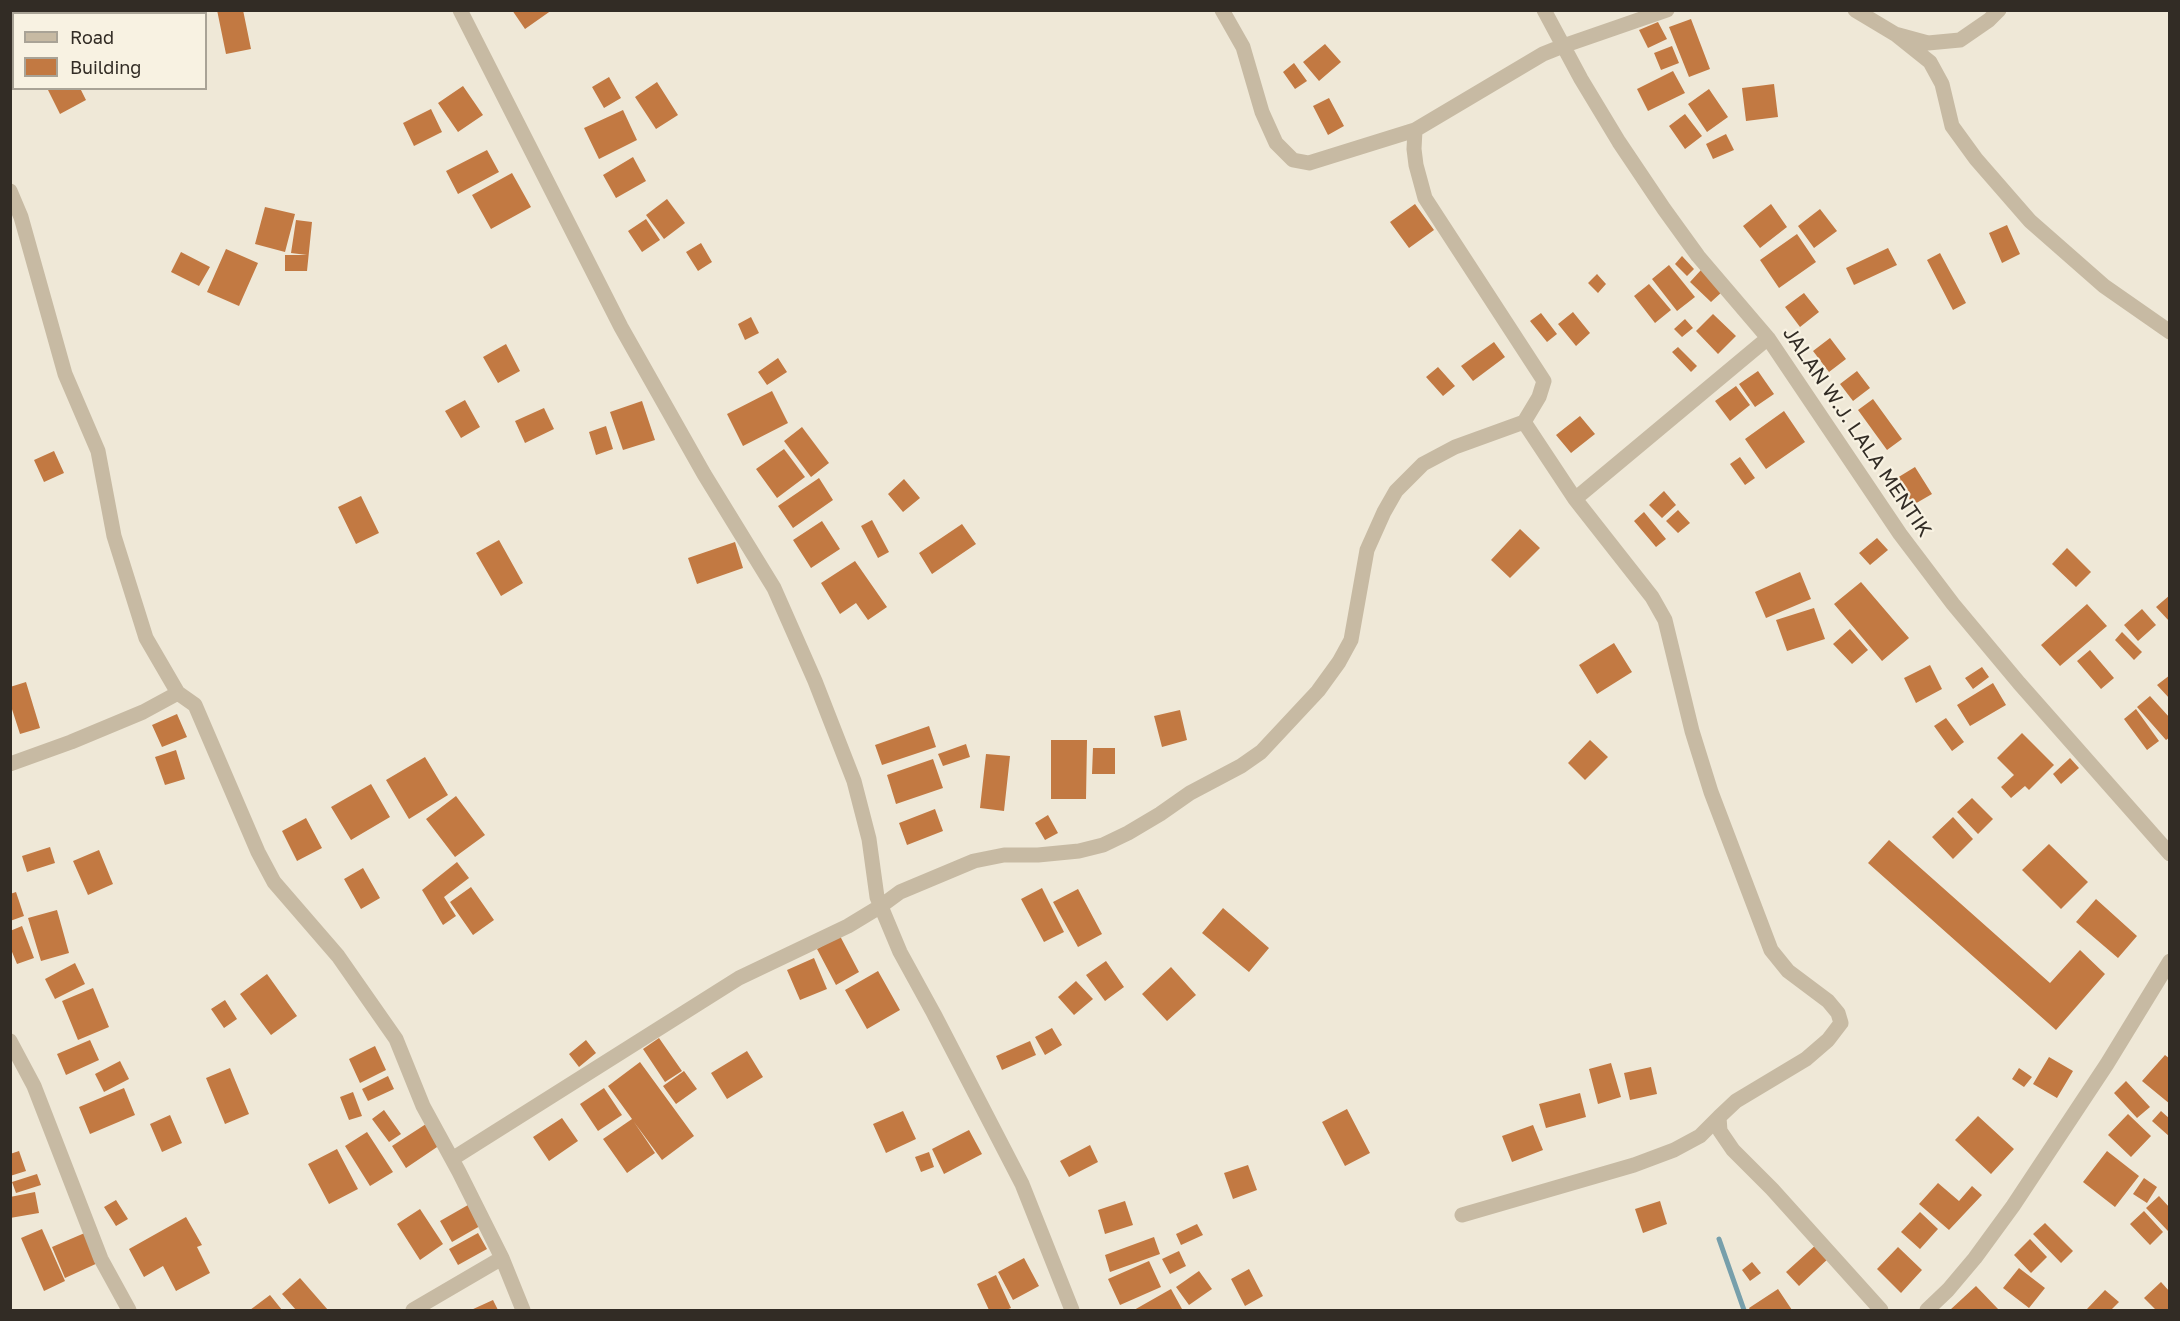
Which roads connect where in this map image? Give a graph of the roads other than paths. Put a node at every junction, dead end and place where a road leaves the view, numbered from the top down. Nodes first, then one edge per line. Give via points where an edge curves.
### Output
1 (460, 10) edge
2 (1222, 10) edge
3 (1544, 10) edge
4 (1667, 10) edge
5 (1855, 10) edge
6 (1999, 10) edge
7 (1895, 34) junction
8 (1563, 45) junction
9 (1415, 130) junction
10 (10, 191) edge
11 (2169, 332) edge
12 (1768, 338) junction
13 (1524, 422) junction
14 (1575, 499) junction
15 (178, 693) junction
16 (10, 764) edge
17 (2169, 854) edge
18 (881, 906) junction
19 (2169, 961) edge
20 (10, 1041) edge
21 (1719, 1117) junction
22 (452, 1159) junction
23 (1462, 1215) dead end
24 (502, 1258) junction
25 (129, 1311) edge
26 (413, 1311) edge
27 (523, 1311) edge
28 (1072, 1311) edge
29 (1881, 1311) edge
30 (1927, 1311) edge

1 - 18 street via 621,327 774,588 854,781
2 - 9 street via 1243,47 1262,112 1276,143 1293,160 1309,163
3 - 8 street, JALAN W.J. LALA MENTIK
4 - 8 street
5 - 7 street
6 - 7 street via 1960,40 1928,43
7 - 11 street via 1930,62 1942,84 1952,126 2030,221 2104,286
8 - 9 street via 1520,66
8 - 12 street, JALAN W.J. LALA MENTIK via 1619,142 1664,209 1698,256
9 - 13 street via 1416,165 1425,198 1544,381
10 - 15 street via 21,217 65,374 98,451 114,536 146,639
12 - 14 street
12 - 17 street, JALAN W.J. LALA MENTIK via 1900,534 1953,604
13 - 14 street
13 - 18 street via 1455,447 1423,464 1396,491 1367,550 1350,640 1339,663 1261,752 1103,845 1079,851 1004,855 974,861 900,892
14 - 21 street via 1652,597 1665,620 1708,782 1771,950 1788,971 1838,1013 1840,1023 1828,1040 1806,1059 1736,1101
15 - 16 street via 82,738
15 - 22 street via 195,705 274,882 338,956 396,1039 423,1106
18 - 22 street via 739,978
18 - 28 street via 900,952 1022,1184
19 - 30 street via 2107,1064 2013,1206 1975,1258
20 - 25 street via 34,1086 101,1259
21 - 23 street via 1700,1136 1674,1150
21 - 29 street via 1720,1131 1733,1150
22 - 24 street
24 - 26 street
24 - 27 street

